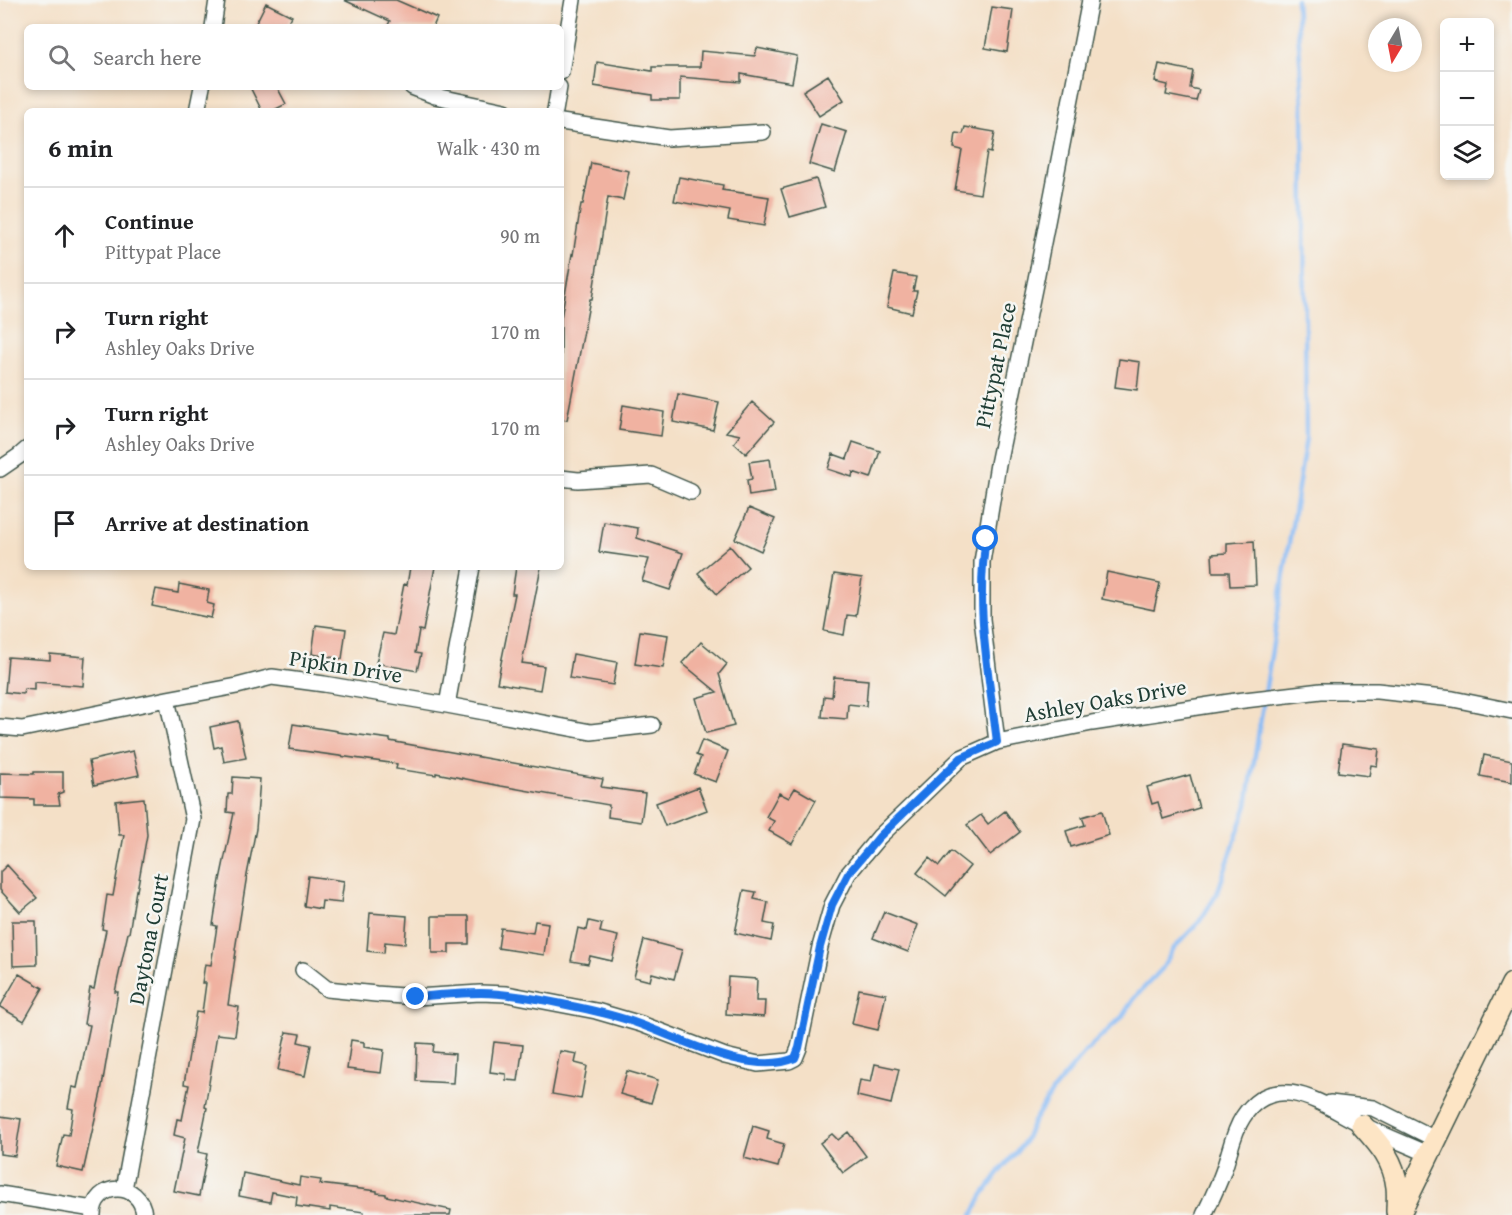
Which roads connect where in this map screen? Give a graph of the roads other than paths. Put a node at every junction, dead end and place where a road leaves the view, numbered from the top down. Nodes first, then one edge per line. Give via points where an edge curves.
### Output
1 (217, 0) edge
2 (573, 0) edge
3 (1090, 0) edge
4 (213, 24) edge
5 (564, 54) edge
6 (201, 90) edge
7 (420, 90) edge
8 (558, 90) edge
9 (198, 108) edge
10 (491, 108) edge
11 (556, 108) edge
12 (564, 122) edge
13 (763, 132) dead end
14 (24, 451) edge
15 (0, 469) edge
16 (564, 478) edge
17 (691, 492) dead end
18 (471, 570) edge
19 (167, 699) junction
20 (447, 705) junction
21 (1512, 711) edge
22 (652, 725) dead end
23 (0, 727) edge
24 (997, 742) junction
25 (303, 970) dead end
26 (1512, 984) edge
27 (1322, 1102) junction
28 (1362, 1125) junction
29 (1432, 1146) junction
30 (124, 1189) junction
31 (0, 1194) edge
32 (93, 1212) edge
33 (144, 1215) edge
34 (1204, 1215) edge
35 (1398, 1215) edge

1 - 4 street
2 - 5 street
3 - 24 street, Pittypat Place via 982,562 982,620
6 - 9 street
7 - 10 street
8 - 11 street
12 - 13 street via 669,138
14 - 15 street
16 - 17 street via 651,475
18 - 20 street
19 - 20 street, Pipkin Drive via 272,677
19 - 23 street, Pipkin Drive via 22,729
19 - 30 street, Daytona Court via 193,819
20 - 22 street, Pipkin Drive via 591,732
21 - 24 street, Ashley Oaks Drive via 1453,699 1377,691 1321,691 1236,701
24 - 25 street, Ashley Oaks Drive via 961,758 879,837 848,874 832,905 799,1048 789,1061 759,1064 725,1056 641,1024 564,1004 507,994 416,997 327,989
26 - 29 main road
27 - 28 street
27 - 29 street via 1373,1108
27 - 34 street via 1299,1094 1275,1092 1256,1102 1242,1118
28 - 29 street
28 - 35 main road via 1387,1154 1398,1188
29 - 35 main road
30 - 32 street via 100,1196
30 - 33 street via 138,1198
31 - 32 street

